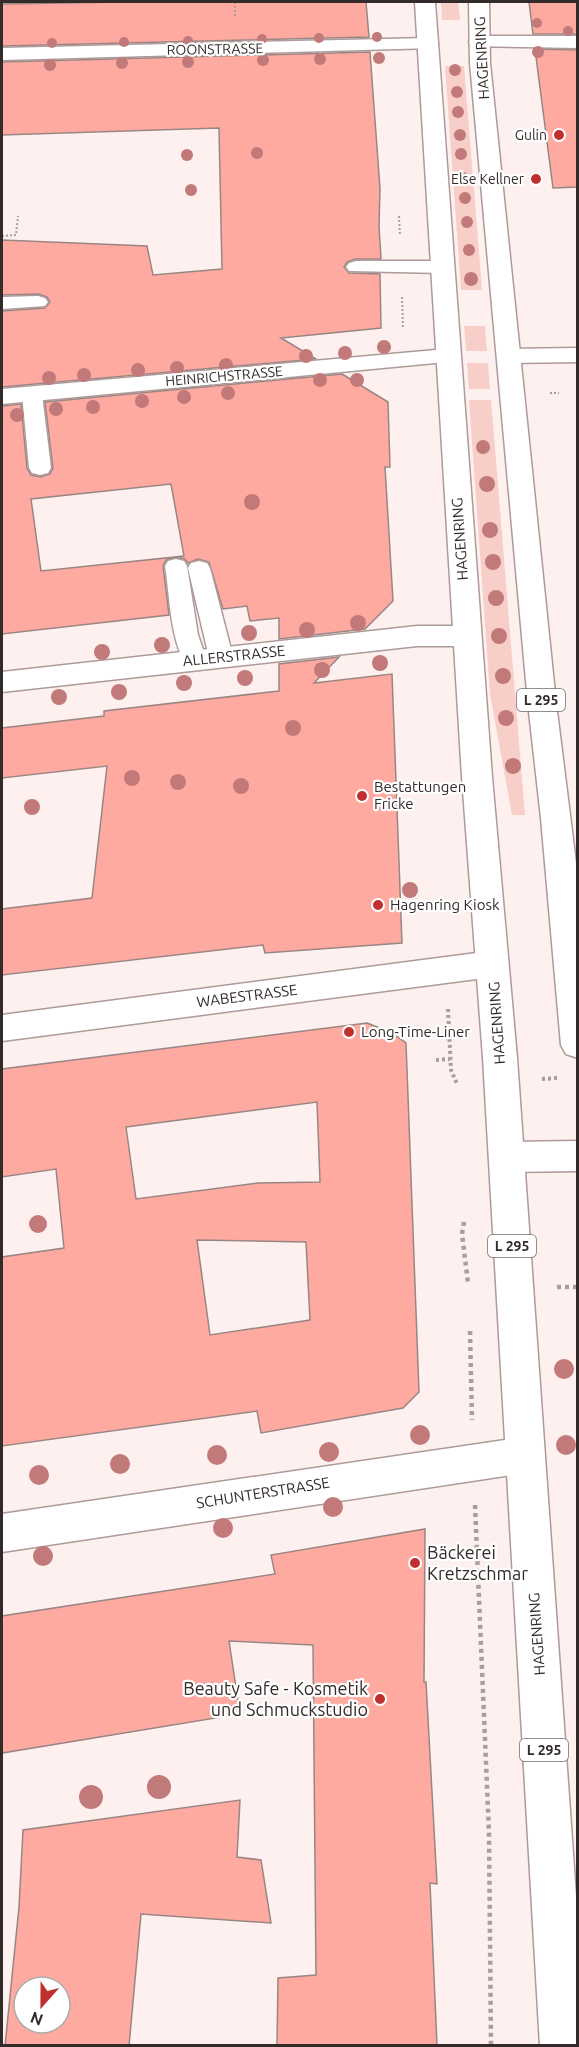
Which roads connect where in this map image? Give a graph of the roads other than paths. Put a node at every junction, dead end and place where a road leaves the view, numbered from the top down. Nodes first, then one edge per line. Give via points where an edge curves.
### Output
1 (425, 2) edge
2 (479, 2) edge
3 (479, 42) junction
4 (578, 42) edge
5 (428, 44) junction
6 (2, 54) edge
7 (356, 267) dead end
8 (442, 267) junction
9 (38, 302) dead end
10 (2, 303) edge
11 (578, 355) edge
12 (447, 356) junction
13 (509, 356) junction
14 (32, 394) junction
15 (2, 397) edge
16 (40, 468) dead end
17 (176, 566) dead end
18 (199, 568) dead end
19 (467, 636) junction
20 (208, 659) junction
21 (2, 682) edge
22 (492, 964) junction
23 (2, 1028) edge
24 (578, 1045) edge
25 (578, 1156) edge
26 (506, 1157) junction
27 (525, 1455) junction
28 (2, 1533) edge
29 (563, 2046) edge

1 - 5 main road, HAGENRING / L 295
2 - 3 main road, HAGENRING / L 295
3 - 4 main road
3 - 13 main road, HAGENRING / L 295
5 - 6 main road, ROONSTRASSE
5 - 8 main road, HAGENRING / L 295
7 - 8 lane
8 - 12 main road, HAGENRING / L 295
9 - 10 lane
11 - 13 main road
12 - 14 main road, HEINRICHSTRASSE
12 - 19 main road, HAGENRING / L 295
13 - 24 main road, HAGENRING / L 295
14 - 15 main road, HEINRICHSTRASSE
14 - 16 lane
17 - 20 lane via 187,635
18 - 20 lane
19 - 20 main road, ALLERSTRASSE via 417,636
19 - 22 main road, HAGENRING / L 295
20 - 21 main road, ALLERSTRASSE
22 - 23 main road, WABESTRASSE
22 - 26 main road, HAGENRING / L 295
25 - 26 main road
26 - 27 main road, HAGENRING / L 295
27 - 28 main road, SCHUNTERSTRASSE
27 - 29 main road, HAGENRING / L 295

